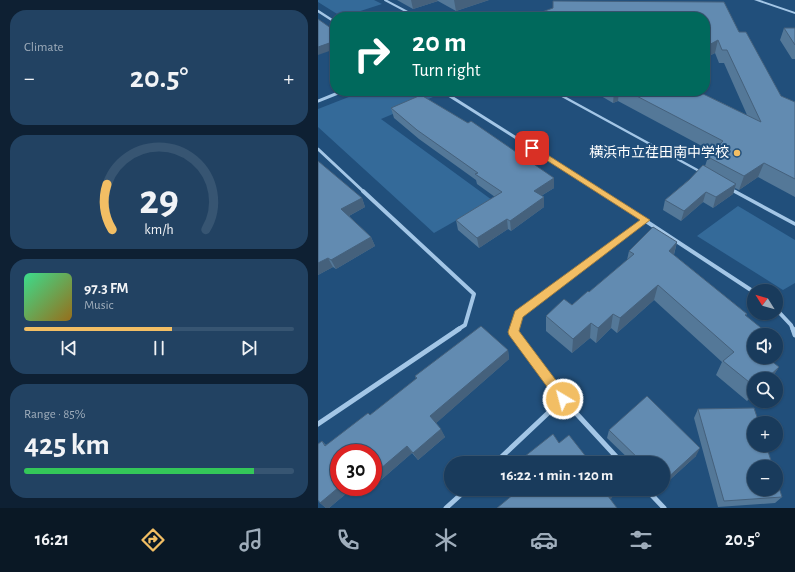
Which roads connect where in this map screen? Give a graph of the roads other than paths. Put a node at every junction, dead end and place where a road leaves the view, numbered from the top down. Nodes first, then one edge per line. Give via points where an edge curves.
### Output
1 (385, 0) edge
2 (756, 0) edge
3 (318, 11) edge
4 (408, 12) edge
5 (795, 13) edge
6 (330, 19) edge
7 (330, 96) edge
8 (450, 96) edge
9 (562, 96) edge
10 (318, 101) edge
11 (318, 149) edge
12 (708, 176) edge
13 (728, 187) edge
14 (646, 220) junction
15 (795, 224) edge
16 (747, 287) edge
17 (783, 316) edge
18 (795, 321) edge
19 (791, 325) junction
20 (795, 335) edge
21 (563, 399) junction
22 (318, 424) edge
23 (502, 456) edge
24 (616, 456) edge
25 (459, 496) edge
26 (653, 496) edge
27 (446, 508) edge
28 (664, 508) edge

1 - 4 street
2 - 5 street
3 - 6 street
7 - 10 street
8 - 14 street
9 - 12 street
11 - 22 street via 474,294 465,325
13 - 15 street
14 - 16 street
14 - 21 street via 519,314 513,332
17 - 19 street
18 - 19 street
19 - 20 street
21 - 23 street
21 - 24 street
25 - 27 street
26 - 28 street

